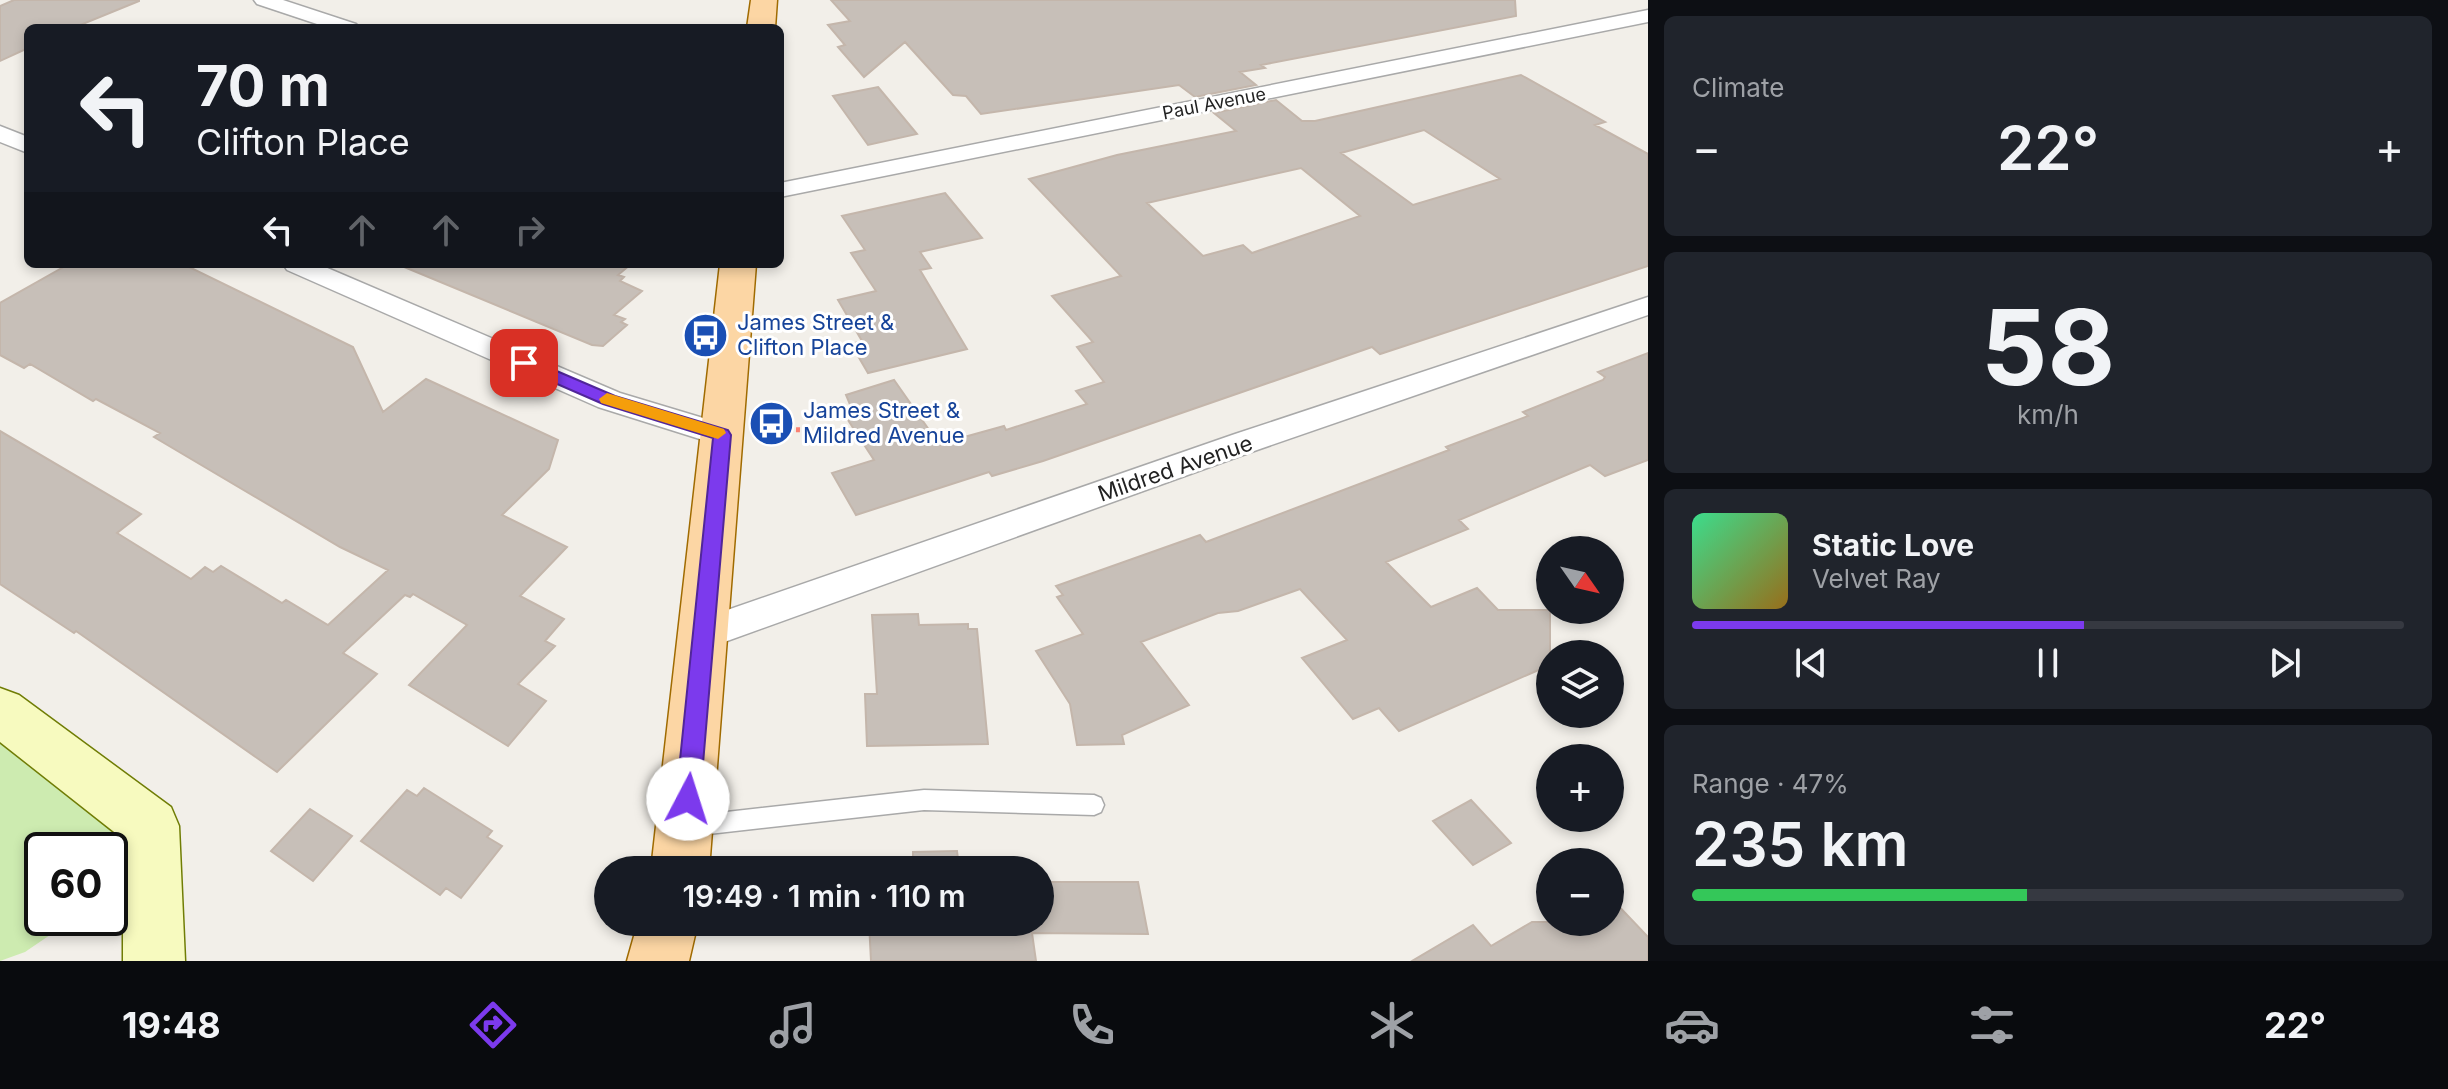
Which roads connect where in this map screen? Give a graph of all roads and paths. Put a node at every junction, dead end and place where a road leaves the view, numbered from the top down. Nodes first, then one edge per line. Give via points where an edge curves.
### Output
1 (264, 0) edge
2 (764, 0) edge
3 (1648, 16) edge
4 (337, 24) edge
5 (761, 24) edge
6 (0, 133) edge
7 (24, 144) edge
8 (784, 189) edge
9 (305, 268) edge
10 (738, 268) edge
11 (1648, 306) edge
12 (772, 429) dead end
13 (806, 430) dead end
14 (722, 435) junction
15 (703, 634) junction
16 (0, 711) edge
17 (1094, 805) dead end
18 (683, 848) edge
19 (664, 936) edge
20 (154, 961) edge
21 (658, 961) edge

1 - 4 street
2 - 5 main road
3 - 8 street, Paul Avenue
6 - 7 street
9 - 14 street via 609,400
10 - 14 main road
11 - 15 street, Mildred Avenue
12 - 13 path
14 - 15 main road
15 - 18 main road
16 - 20 street via 151,826
17 - 18 lane via 924,800
19 - 21 main road

